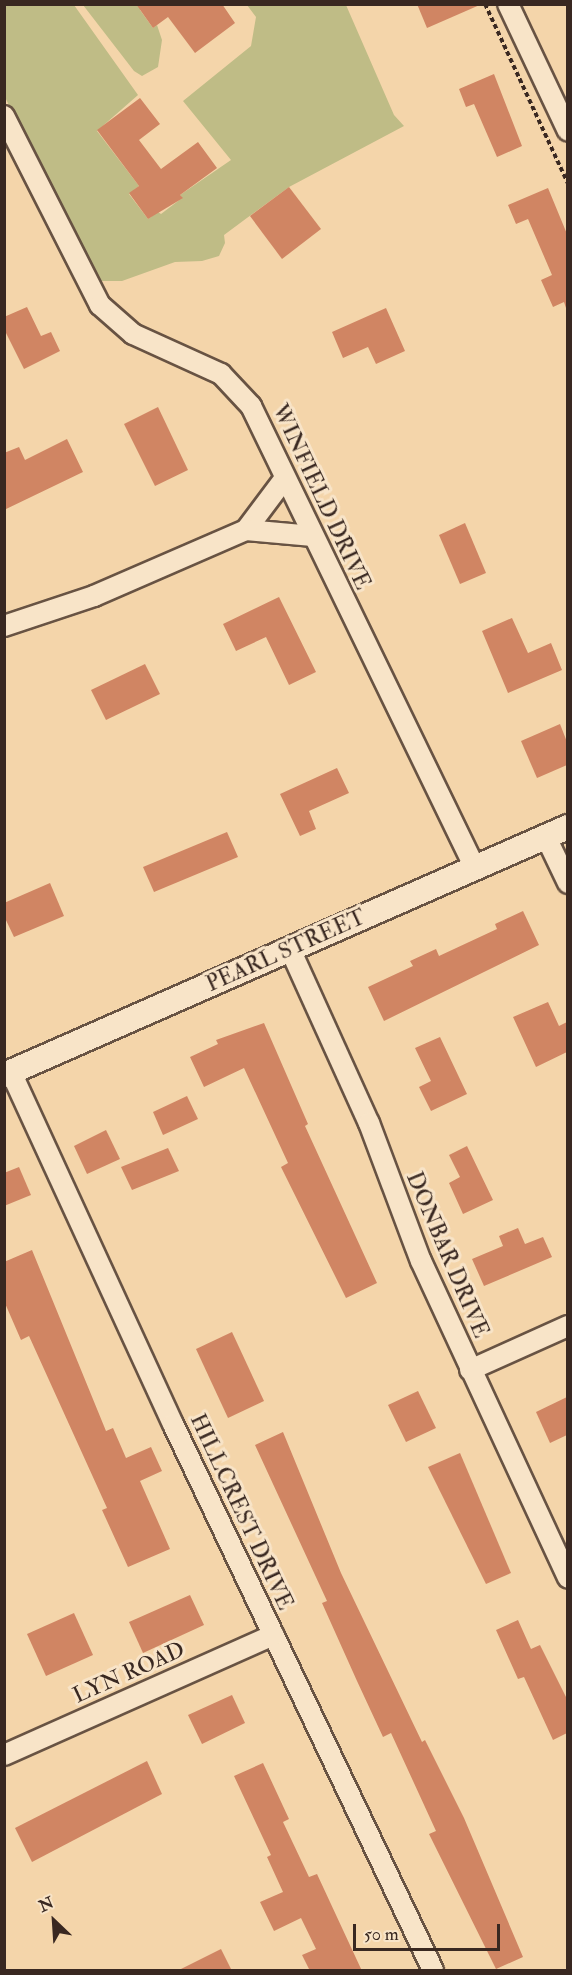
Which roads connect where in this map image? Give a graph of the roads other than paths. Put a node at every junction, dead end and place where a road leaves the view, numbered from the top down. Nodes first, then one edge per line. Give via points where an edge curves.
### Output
1 (508, 4) edge
2 (4, 116) edge
3 (567, 131) edge
4 (285, 477) junction
5 (246, 530) junction
6 (314, 536) junction
7 (4, 626) edge
8 (557, 832) edge
9 (475, 868) junction
10 (567, 884) edge
11 (290, 949) junction
12 (8, 1074) edge
13 (567, 1326) edge
14 (470, 1370) junction
15 (567, 1578) edge
16 (273, 1635) junction
17 (4, 1755) edge
18 (433, 1971) edge

1 - 3 street
2 - 4 street, WINFIELD DRIVE via 100,305 134,334 208,366 232,383 267,431
4 - 5 street
4 - 6 street, WINFIELD DRIVE
5 - 6 street
5 - 7 street via 94,596
6 - 9 street, WINFIELD DRIVE
8 - 9 street, PEARL STREET
8 - 10 street
9 - 11 street, PEARL STREET
11 - 12 street, PEARL STREET
11 - 14 street, DONBAR DRIVE via 369,1123 421,1261
12 - 16 street, HILLCREST DRIVE
13 - 14 street
14 - 15 street, DONBAR DRIVE
16 - 17 street, LYN ROAD
16 - 18 street, HILLCREST DRIVE

